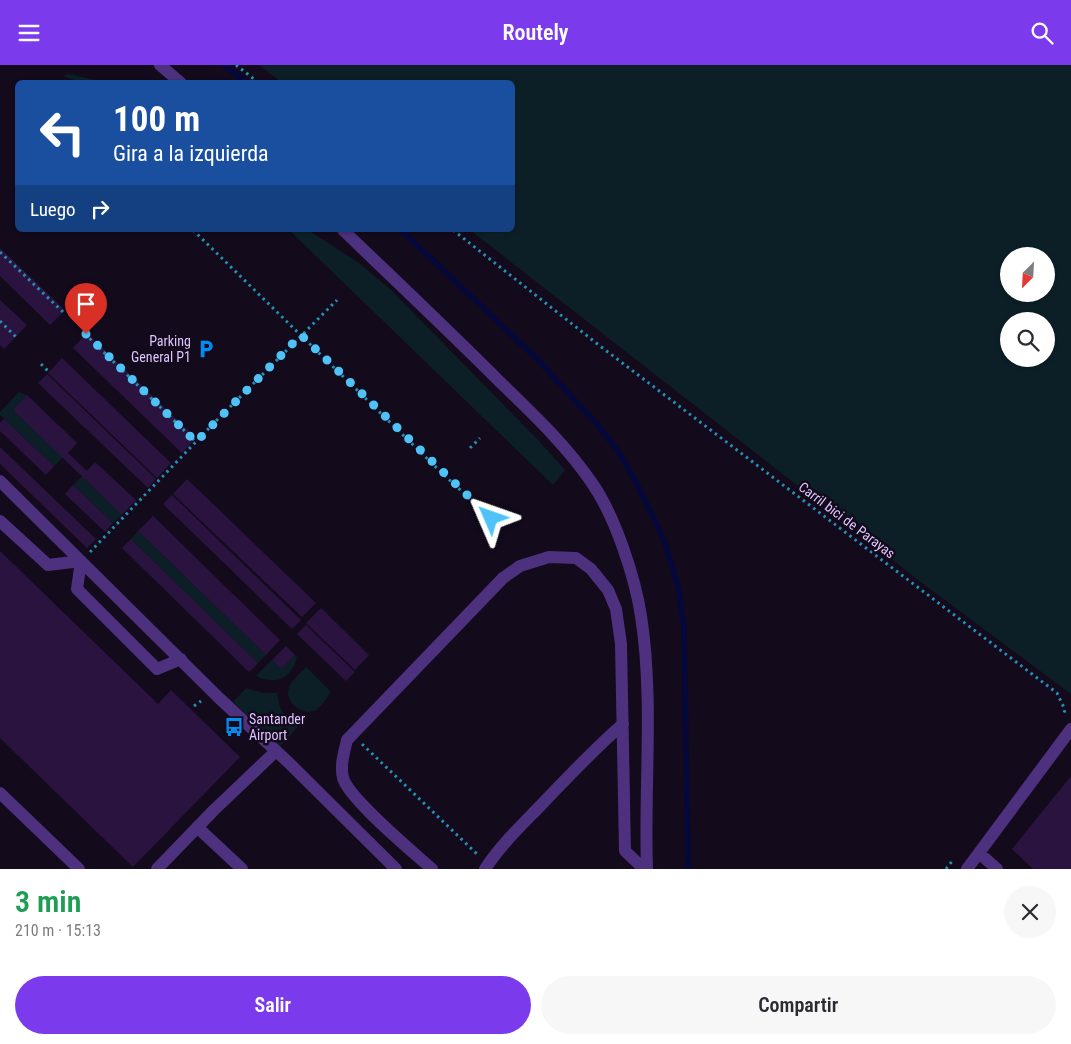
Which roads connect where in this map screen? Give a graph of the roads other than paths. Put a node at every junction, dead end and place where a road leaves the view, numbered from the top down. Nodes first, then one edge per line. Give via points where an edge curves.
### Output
1 (160, 65) edge
2 (178, 80) edge
3 (345, 232) edge
4 (0, 481) edge
5 (0, 521) edge
6 (84, 558) junction
7 (181, 659) junction
8 (624, 724) junction
9 (1066, 725) edge
10 (276, 751) junction
11 (0, 793) edge
12 (197, 827) junction
13 (979, 853) junction
14 (79, 869) edge
15 (157, 869) edge
16 (242, 869) edge
17 (396, 869) edge
18 (432, 869) edge
19 (485, 869) edge
20 (645, 869) edge
21 (967, 869) edge
22 (997, 869) edge

1 - 2 street
3 - 20 street via 561,443 593,484 611,519 637,598 647,671
4 - 6 street
5 - 6 street via 48,565
6 - 7 street
6 - 7 street via 76,589 157,669
7 - 10 street
8 - 18 street via 621,644 616,609 608,590 591,569 576,558 549,557 520,566 503,577 347,740 342,761 343,779 352,795
8 - 19 street via 601,743 515,832
8 - 20 street via 625,851
9 - 13 street
10 - 12 street
10 - 17 street
11 - 14 street
12 - 15 street
12 - 16 street
13 - 21 street
13 - 22 street

